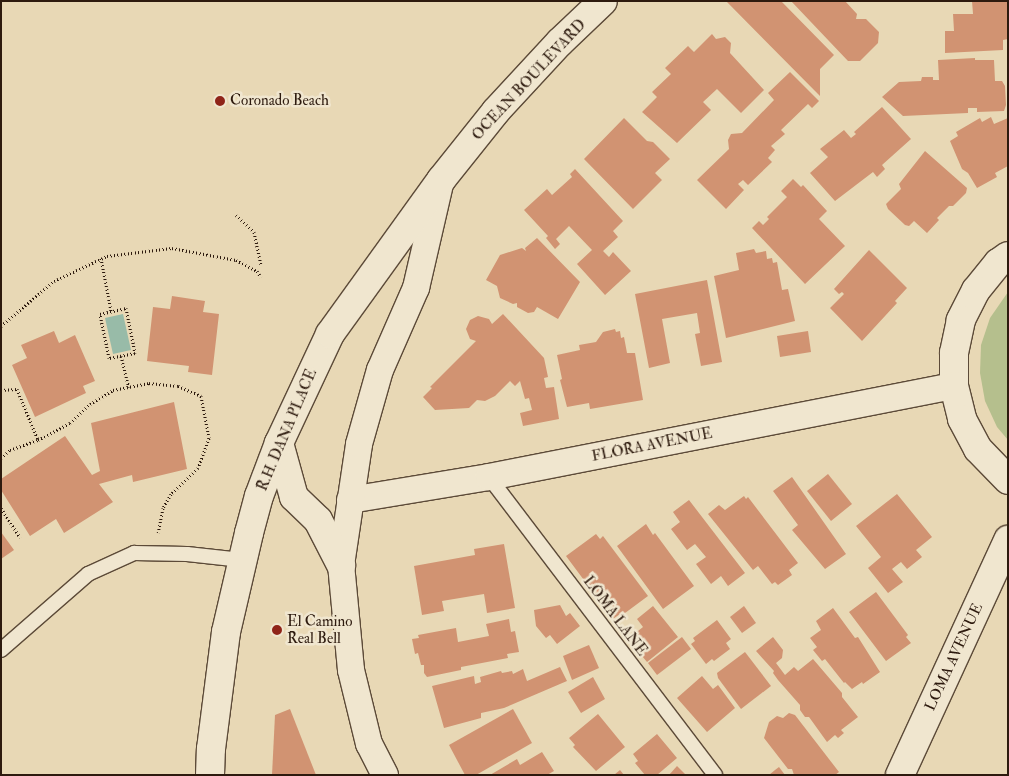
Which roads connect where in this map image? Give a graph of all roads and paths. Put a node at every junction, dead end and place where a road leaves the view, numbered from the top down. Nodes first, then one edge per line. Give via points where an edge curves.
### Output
1 (603, 1) edge
2 (441, 180) junction
3 (236, 215) dead end
4 (1008, 256) edge
5 (102, 258) junction
6 (261, 265) dead end
7 (261, 277) dead end
8 (112, 311) junction
9 (1, 326) edge
10 (121, 356) junction
11 (954, 386) junction
12 (129, 387) junction
13 (1, 390) edge
14 (38, 440) junction
15 (278, 443) junction
16 (1, 458) edge
17 (489, 477) junction
18 (1008, 480) edge
19 (350, 500) junction
20 (1, 508) edge
21 (158, 534) dead end
22 (20, 537) dead end
23 (1008, 540) edge
24 (242, 560) junction
25 (341, 565) junction
26 (1, 650) edge
27 (210, 775) edge
28 (385, 775) edge
29 (715, 775) edge
30 (900, 775) edge

1 - 2 main road, OCEAN BOULEVARD via 496,110
2 - 15 main road, R.H. DANA PLACE via 330,334
2 - 19 street, OCEAN BOULEVARD via 416,288 380,370 359,444
3 - 6 path via 254,232
4 - 11 main road via 976,290 961,320 954,353
5 - 7 path via 172,248 236,260 257,271
5 - 8 path
5 - 9 path via 54,281
8 - 10 path via 100,314 109,358
8 - 10 path via 126,308 135,353
10 - 12 path
11 - 17 street, FLORA AVENUE
11 - 18 main road via 962,419 978,449
12 - 14 path via 114,390 90,404 70,422
12 - 21 path via 149,383 178,386 200,396 205,412 209,438 198,468 171,494 163,508
13 - 14 path via 17,389
14 - 16 path via 10,450
15 - 24 main road, R.H. DANA PLACE via 259,496
15 - 25 main road via 294,497 318,520
17 - 19 street, FLORA AVENUE
17 - 29 lane, LOMA LANE
19 - 25 street, OCEAN BOULEVARD
20 - 22 path
23 - 30 main road, LOMA AVENUE
24 - 26 lane via 134,553 88,574
24 - 27 main road, R.H. DANA PLACE via 226,632
25 - 28 street, OCEAN BOULEVARD via 350,670 369,744

